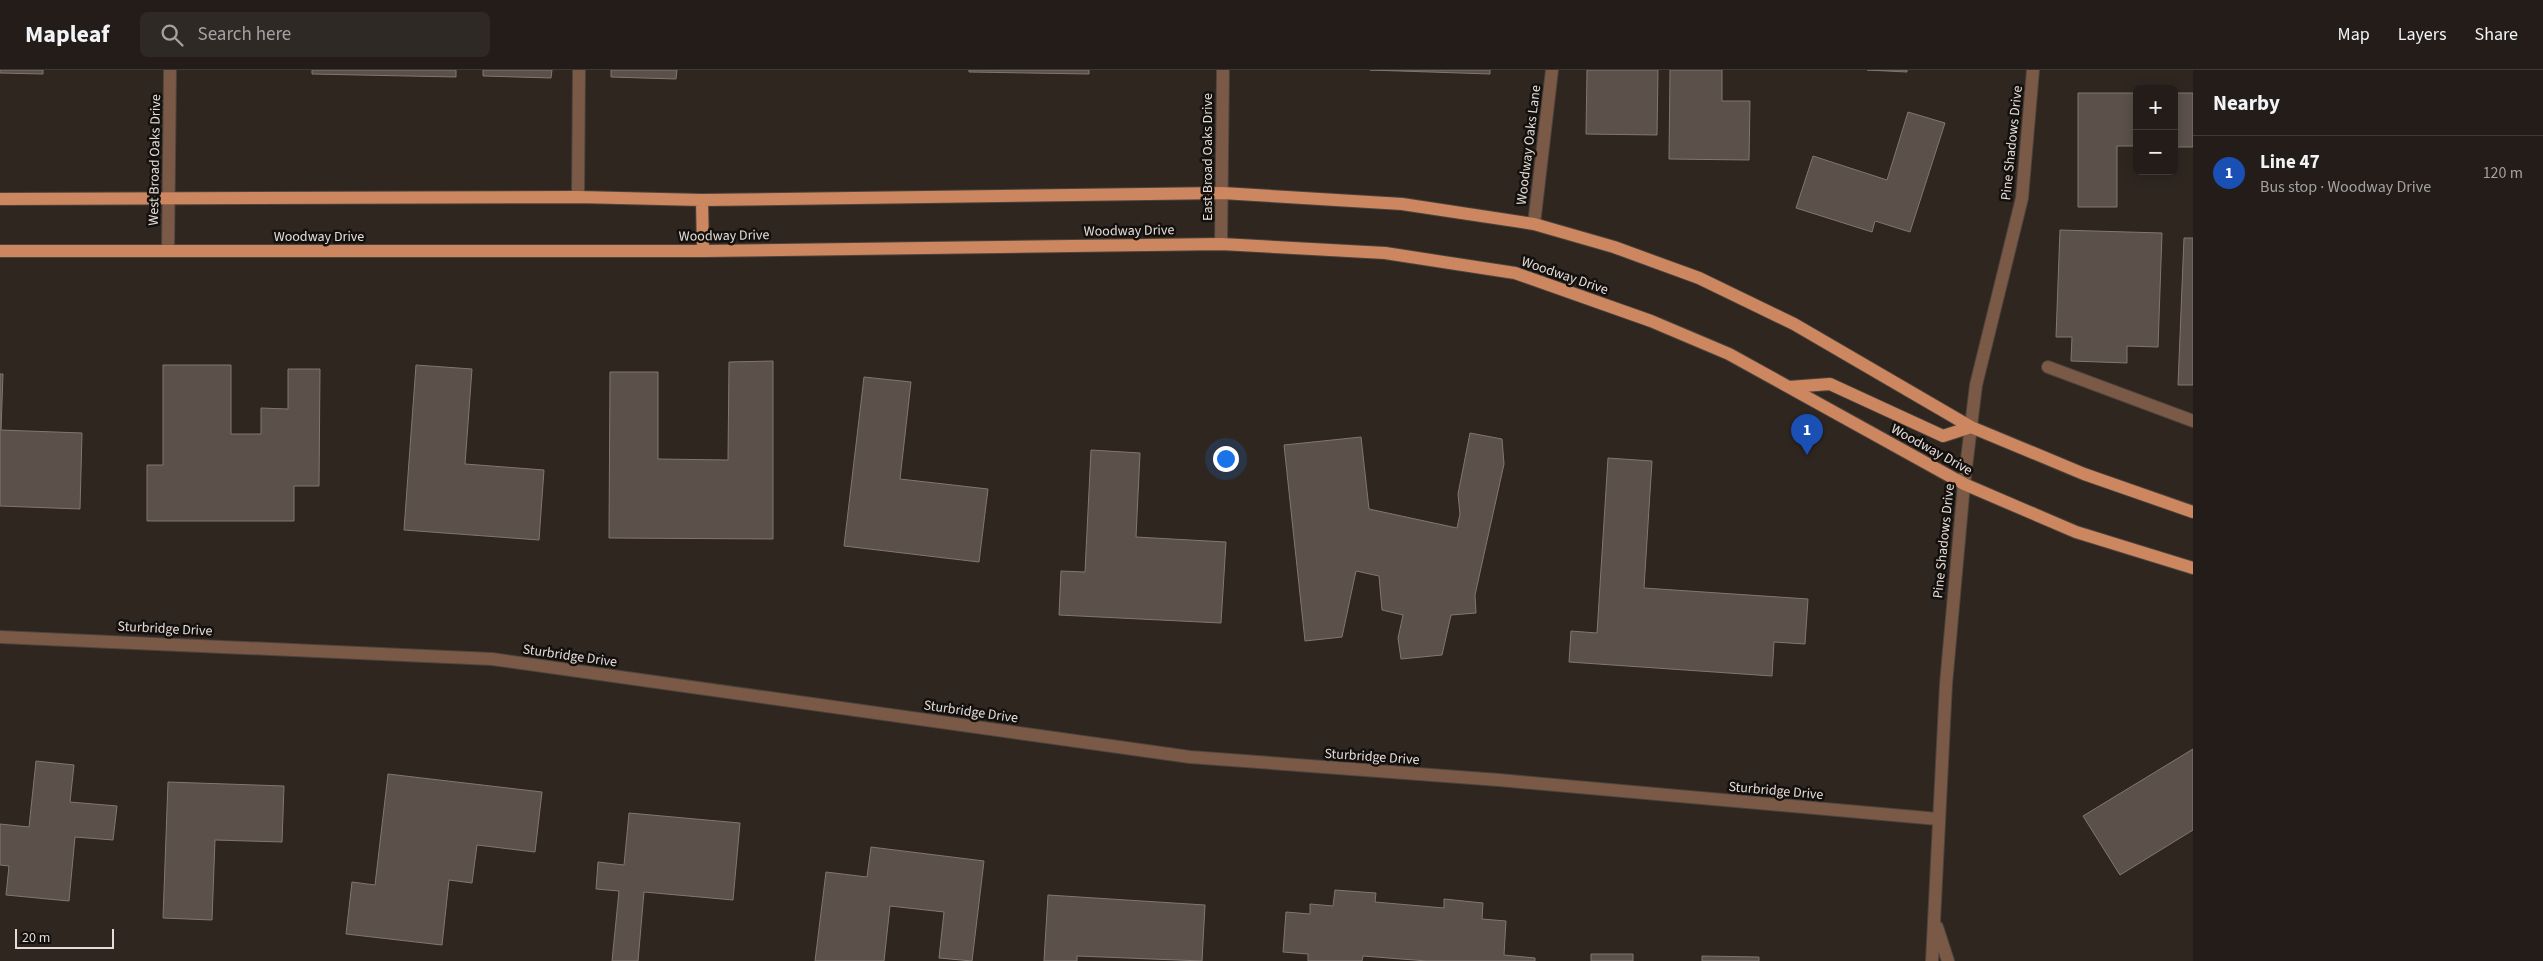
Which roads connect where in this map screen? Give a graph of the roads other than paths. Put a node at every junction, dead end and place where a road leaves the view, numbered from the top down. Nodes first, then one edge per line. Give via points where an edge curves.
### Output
1 (170, 70) edge
2 (579, 70) edge
3 (1223, 70) edge
4 (1552, 70) edge
5 (2033, 70) edge
6 (1222, 193) junction
7 (578, 198) junction
8 (0, 199) edge
9 (167, 199) junction
10 (702, 200) junction
11 (1534, 224) junction
12 (1221, 244) junction
13 (0, 251) edge
14 (168, 251) junction
15 (703, 251) junction
16 (2048, 367) dead end
17 (1789, 387) junction
18 (2193, 421) edge
19 (1971, 427) junction
20 (1964, 484) junction
21 (2193, 512) edge
22 (2193, 568) edge
23 (0, 637) edge
24 (1938, 819) junction
25 (1934, 920) junction
26 (1932, 961) edge
27 (1948, 961) edge

1 - 9 street, West Broad Oaks Drive
2 - 7 street
3 - 6 street, East Broad Oaks Drive
4 - 11 street, Woodway Oaks Lane
5 - 19 street, Pine Shadows Drive via 2022,198 1976,386
6 - 10 main road
6 - 11 main road via 1402,204
6 - 12 street, East Broad Oaks Drive
7 - 9 main road
7 - 10 main road
8 - 9 main road
9 - 14 street, West Broad Oaks Drive
10 - 15 main road
11 - 19 main road via 1614,247 1699,278 1794,324
12 - 15 main road, Woodway Drive
12 - 17 main road, Woodway Drive via 1385,254 1515,273 1651,321 1729,354
13 - 14 main road, Woodway Drive
14 - 15 main road, Woodway Drive
16 - 18 street
17 - 19 main road via 1830,384 1943,436
17 - 20 main road, Woodway Drive
19 - 20 street, Pine Shadows Drive
19 - 21 main road via 2084,474
20 - 22 main road, Woodway Drive via 2076,532
20 - 24 street, Pine Shadows Drive via 1953,590
23 - 24 street, Sturbridge Drive via 492,659 1190,757 1499,780
24 - 25 street, Pine Shadows Drive
25 - 26 street, Pine Shadows Drive
25 - 27 street

